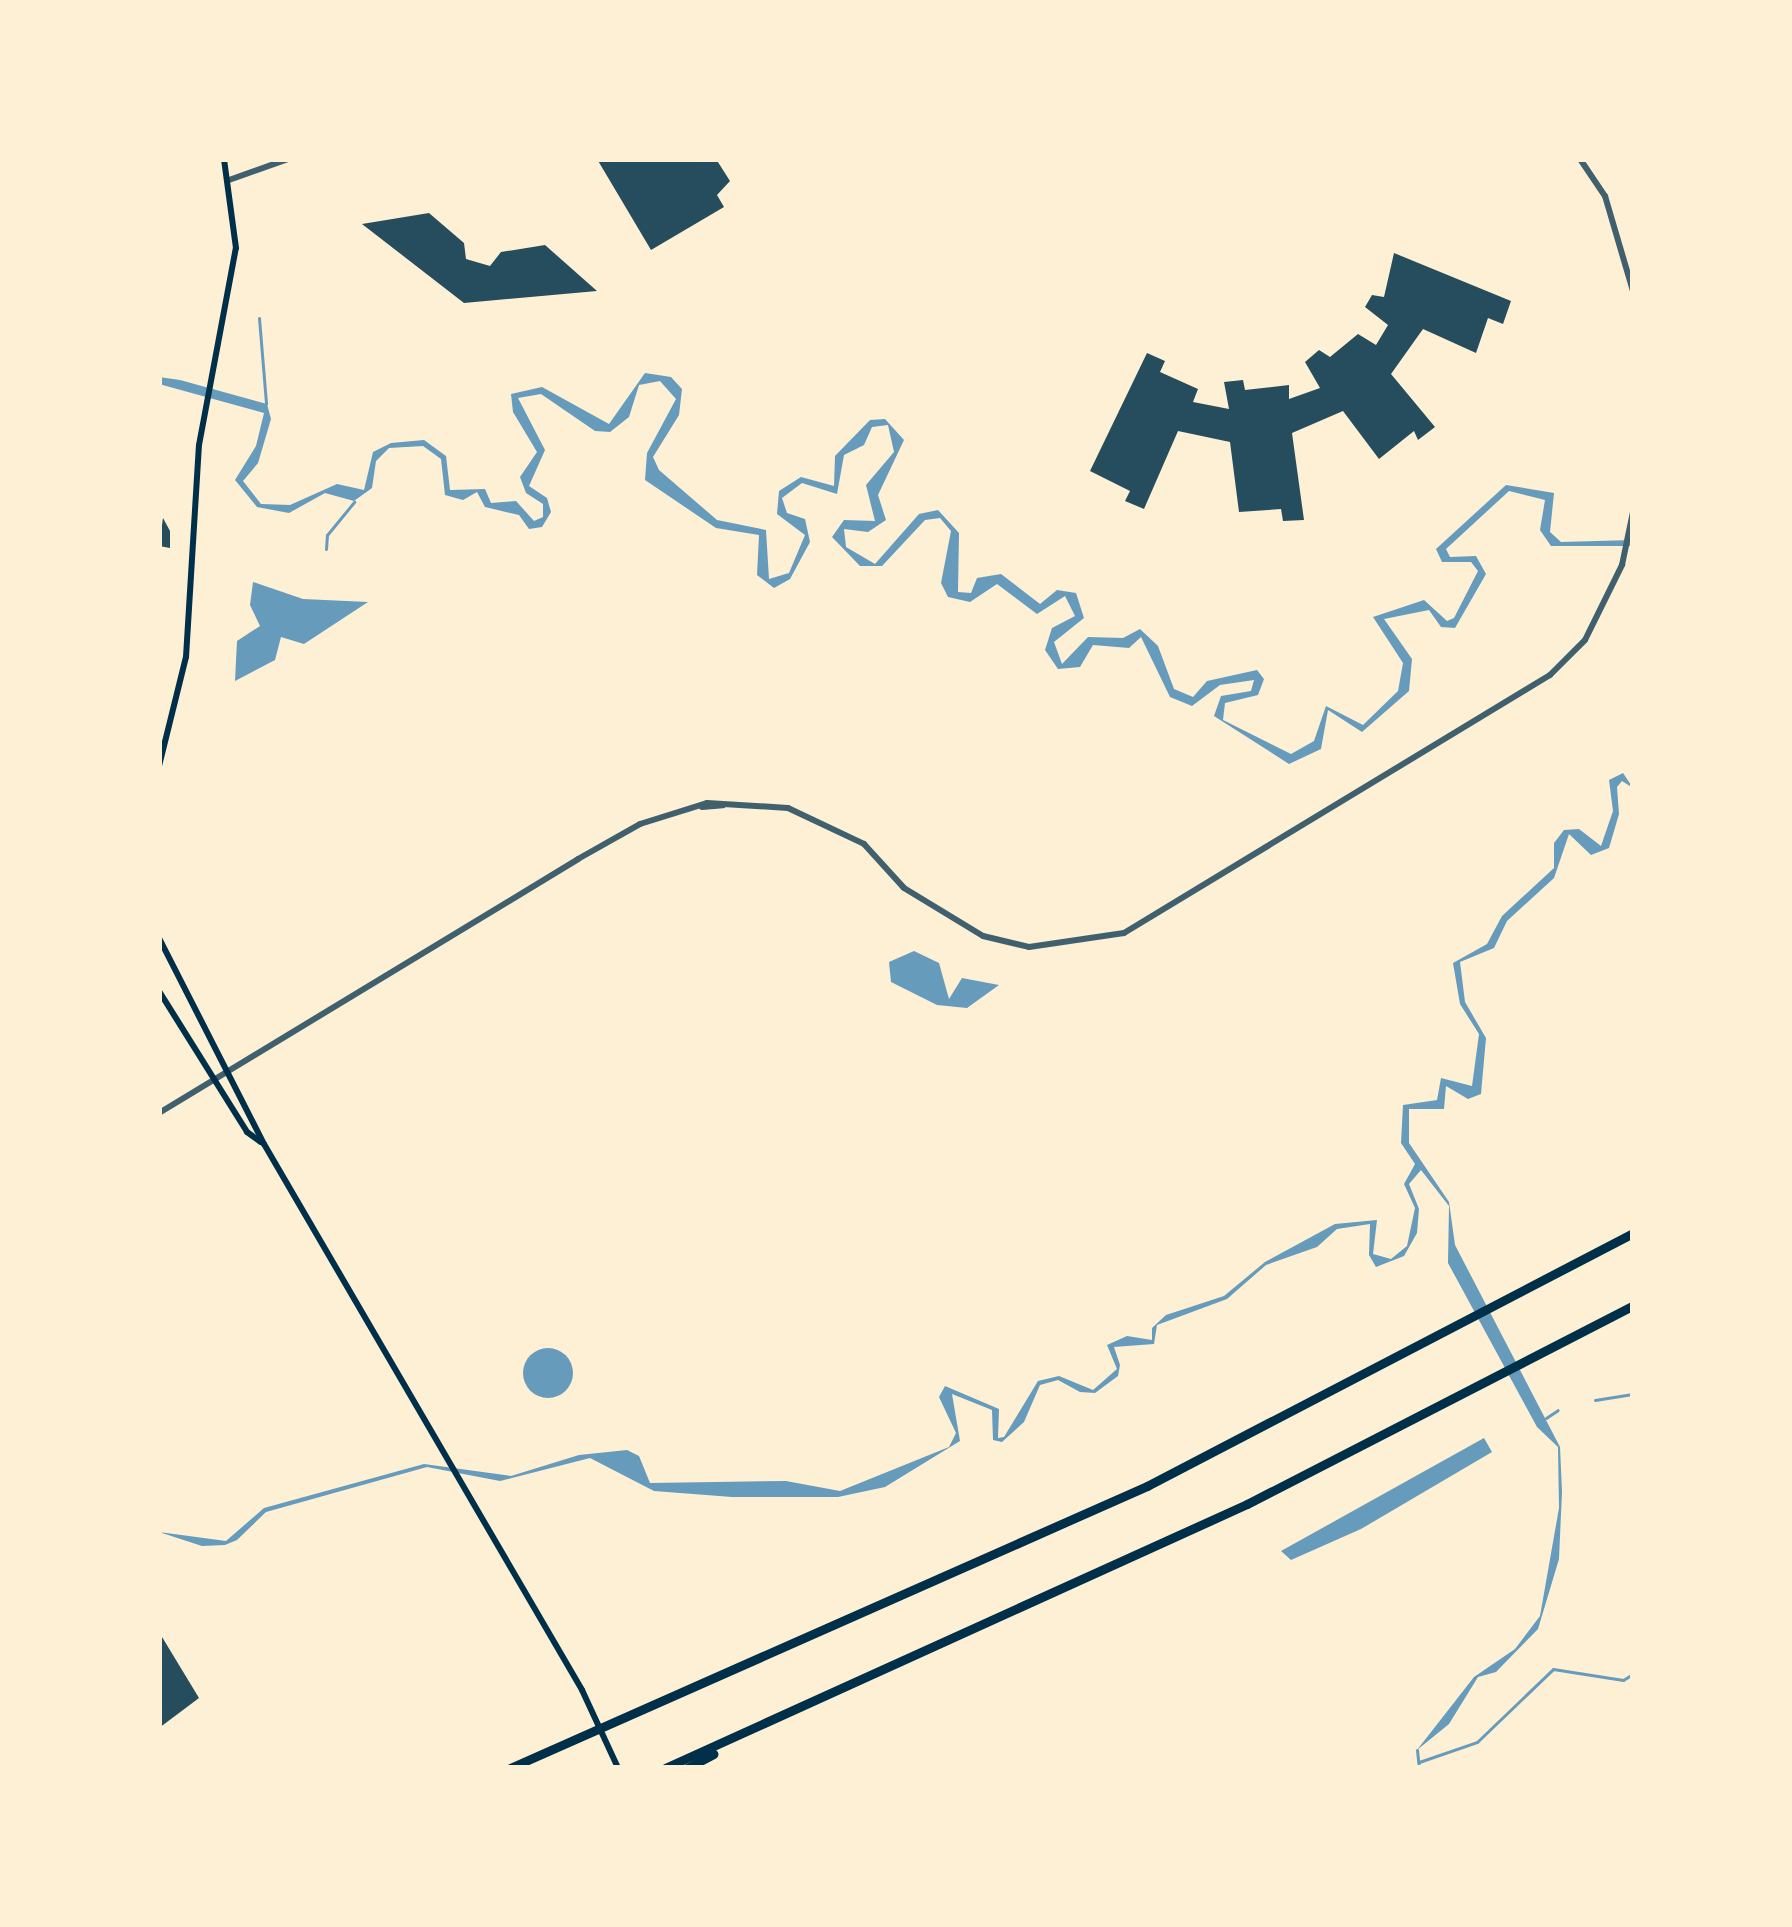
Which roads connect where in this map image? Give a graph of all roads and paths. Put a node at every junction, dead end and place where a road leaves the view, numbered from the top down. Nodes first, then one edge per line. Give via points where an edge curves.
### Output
1 (224, 159) edge
2 (288, 159) edge
3 (1580, 159) edge
4 (229, 180) junction
5 (1633, 290) edge
6 (1633, 512) edge
7 (1630, 526) edge
8 (159, 766) edge
9 (159, 938) edge
10 (159, 991) edge
11 (227, 1071) junction
12 (213, 1080) junction
13 (159, 1113) edge
14 (264, 1144) junction
15 (1633, 1229) edge
16 (1633, 1306) edge
17 (749, 1735) junction
18 (510, 1768) edge
19 (618, 1768) edge
20 (665, 1768) edge
21 (687, 1768) edge

1 - 4 main road
2 - 4 street
3 - 5 street via 1605,196
4 - 8 main road via 236,248 201,428 186,657
6 - 7 street
7 - 11 street via 1622,565 1585,640 1550,675 1124,933 1029,946 983,936 904,888 864,844 788,808 702,807 640,824
9 - 11 main road
10 - 12 main road
11 - 12 street
11 - 14 main road
12 - 13 street
12 - 14 main road
14 - 19 main road via 583,1690
15 - 18 highway via 1147,1486
16 - 17 highway via 1247,1504
17 - 20 highway
17 - 21 highway

